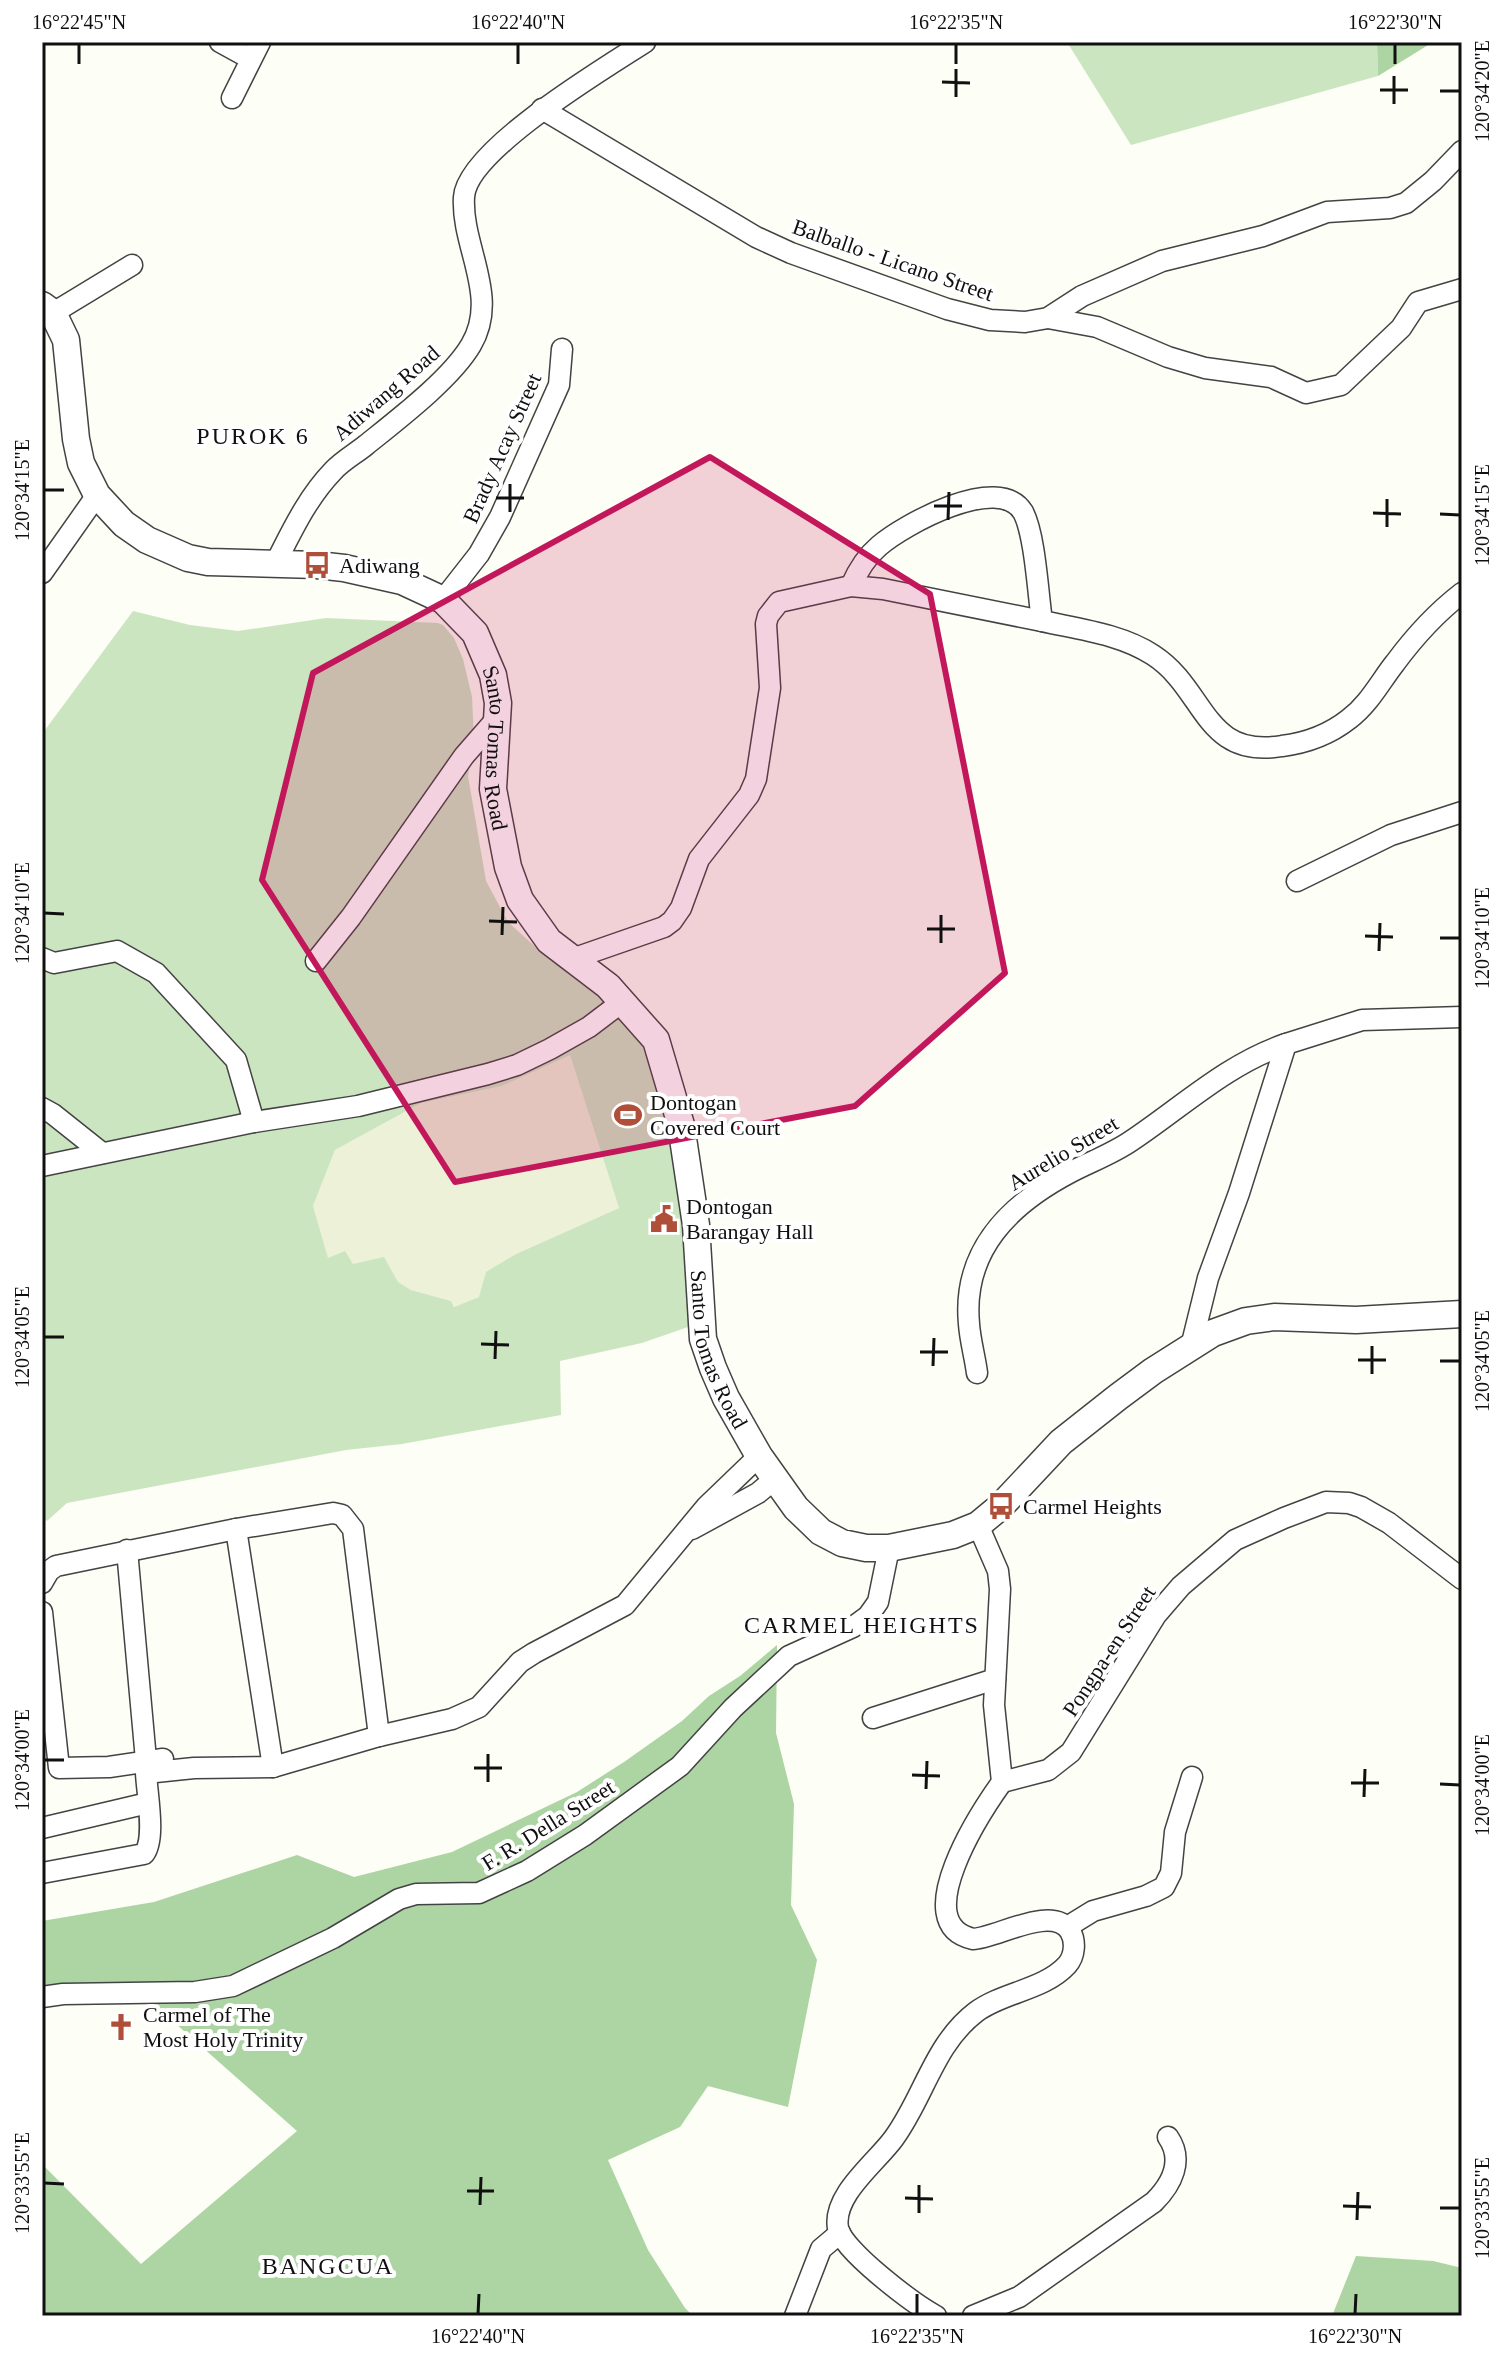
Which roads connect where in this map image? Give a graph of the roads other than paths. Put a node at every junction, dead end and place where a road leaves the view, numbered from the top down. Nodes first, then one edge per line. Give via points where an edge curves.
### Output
1 (220, 42) edge
2 (645, 42) edge
3 (256, 50) edge
4 (232, 98) dead end
5 (542, 109) junction
6 (1462, 151) edge
7 (132, 265) dead end
8 (1462, 289) edge
9 (47, 309) edge
10 (1048, 318) junction
11 (562, 349) dead end
12 (97, 495) junction
13 (275, 564) junction
14 (42, 573) edge
15 (851, 586) junction
16 (1462, 593) edge
17 (443, 600) junction
18 (1042, 621) junction
19 (498, 717) junction
20 (1462, 812) edge
21 (1297, 881) dead end
22 (42, 958) edge
23 (572, 959) junction
24 (316, 961) dead end
25 (622, 1002) junction
26 (1462, 1017) edge
27 (1286, 1044) junction
28 (42, 1108) edge
29 (254, 1122) junction
30 (102, 1153) junction
31 (42, 1166) edge
32 (1462, 1314) edge
33 (1191, 1347) junction
34 (977, 1373) dead end
35 (759, 1456) junction
36 (776, 1478) junction
37 (978, 1525) junction
38 (236, 1529) junction
39 (681, 1535) junction
40 (889, 1548) junction
41 (127, 1550) junction
42 (1462, 1579) edge
43 (42, 1583) edge
44 (42, 1612) edge
45 (42, 1622) edge
46 (995, 1679) junction
47 (873, 1718) dead end
48 (379, 1736) junction
49 (50, 1757) edge
50 (146, 1760) junction
51 (272, 1763) junction
52 (1192, 1777) dead end
53 (1002, 1782) junction
54 (148, 1803) junction
55 (42, 1828) edge
56 (42, 1873) edge
57 (1067, 1927) junction
58 (42, 1997) edge
59 (1168, 2137) dead end
60 (840, 2233) junction
61 (795, 2316) edge
62 (936, 2316) edge
63 (973, 2316) edge

1 - 3 street
2 - 5 street, Adiwang Road
3 - 4 street
5 - 10 street, Balballo - Licano Street via 791,253 990,320
5 - 13 street, Adiwang Road via 467,184 466,217 481,285 481,312 471,345 443,378 334,469 311,497
6 - 10 street, Balballo - Licano Street via 1406,203 1327,212 1263,236 1162,261 1082,296
7 - 9 street
8 - 10 street via 1418,302 1401,328 1341,385 1306,393 1271,377 1205,368 1097,327
9 - 12 street, Santo Tomas Road via 66,340 81,463
11 - 17 street, Brady Acay Street via 559,385 500,517
12 - 13 street, Santo Tomas Road via 147,540 188,558
12 - 14 street
13 - 17 street, Santo Tomas Road via 344,568 402,581
15 - 18 street
15 - 18 street via 878,546 919,518 964,503 1006,500 1023,513 1029,528
15 - 23 street via 784,599 768,616 770,688 756,779 699,859 672,921
16 - 18 street via 1418,633 1350,719 1312,739 1261,750 1223,734 1154,655 1135,645
17 - 19 street, Santo Tomas Road via 485,652
19 - 23 street, Santo Tomas Road via 493,789 508,867 527,911 549,941
19 - 24 street
20 - 21 street via 1391,835
22 - 29 street via 54,963 117,951 156,973 236,1060
23 - 25 street, Santo Tomas Road
25 - 29 street via 589,1027 517,1065 358,1106
25 - 35 street, Santo Tomas Road via 656,1040 672,1090 693,1203 703,1339 726,1398
26 - 27 street, Aurelio Street via 1362,1020
27 - 33 street via 1208,1278
27 - 34 street, Aurelio Street via 1229,1070 1128,1143 1024,1199 993,1232 970,1288
28 - 30 street
29 - 30 street
30 - 31 street
32 - 33 street, Santo Tomas Road via 1356,1320 1274,1317 1246,1321
33 - 37 street, Santo Tomas Road via 1061,1442
35 - 36 street, Santo Tomas Road
35 - 39 street
36 - 39 street
36 - 40 street, Santo Tomas Road via 821,1532 842,1543
37 - 40 street, Santo Tomas Road
37 - 46 street via 1000,1589
38 - 41 street
38 - 48 street via 333,1513 349,1521
38 - 51 street
39 - 48 street via 625,1605 520,1662 479,1707
40 - 58 street, F. R. Della Street via 878,1602 868,1616 789,1656 680,1766 527,1871 479,1893 399,1899 233,1986
41 - 43 street via 56,1566
41 - 50 street
42 - 53 street, Pongpa-en Street via 1389,1523 1349,1503 1320,1503 1272,1523 1235,1540 1181,1586 1156,1615 1071,1752 1048,1770
44 - 45 street
45 - 49 street
46 - 47 street
46 - 53 street
48 - 51 street
49 - 50 street via 59,1768
50 - 51 street
51 - 54 street via 146,1773
52 - 57 street via 1164,1887 1083,1915
53 - 57 street via 977,1818 951,1874 947,1897 952,1925 973,1939 1041,1921
54 - 55 street
54 - 56 street via 150,1838 144,1854
57 - 60 street via 1074,1946 1069,1963 975,2013 943,2047 911,2113 844,2201
59 - 63 street via 1176,2151 1174,2174 1154,2202 1019,2297
60 - 61 street via 821,2249
60 - 62 street via 857,2255

